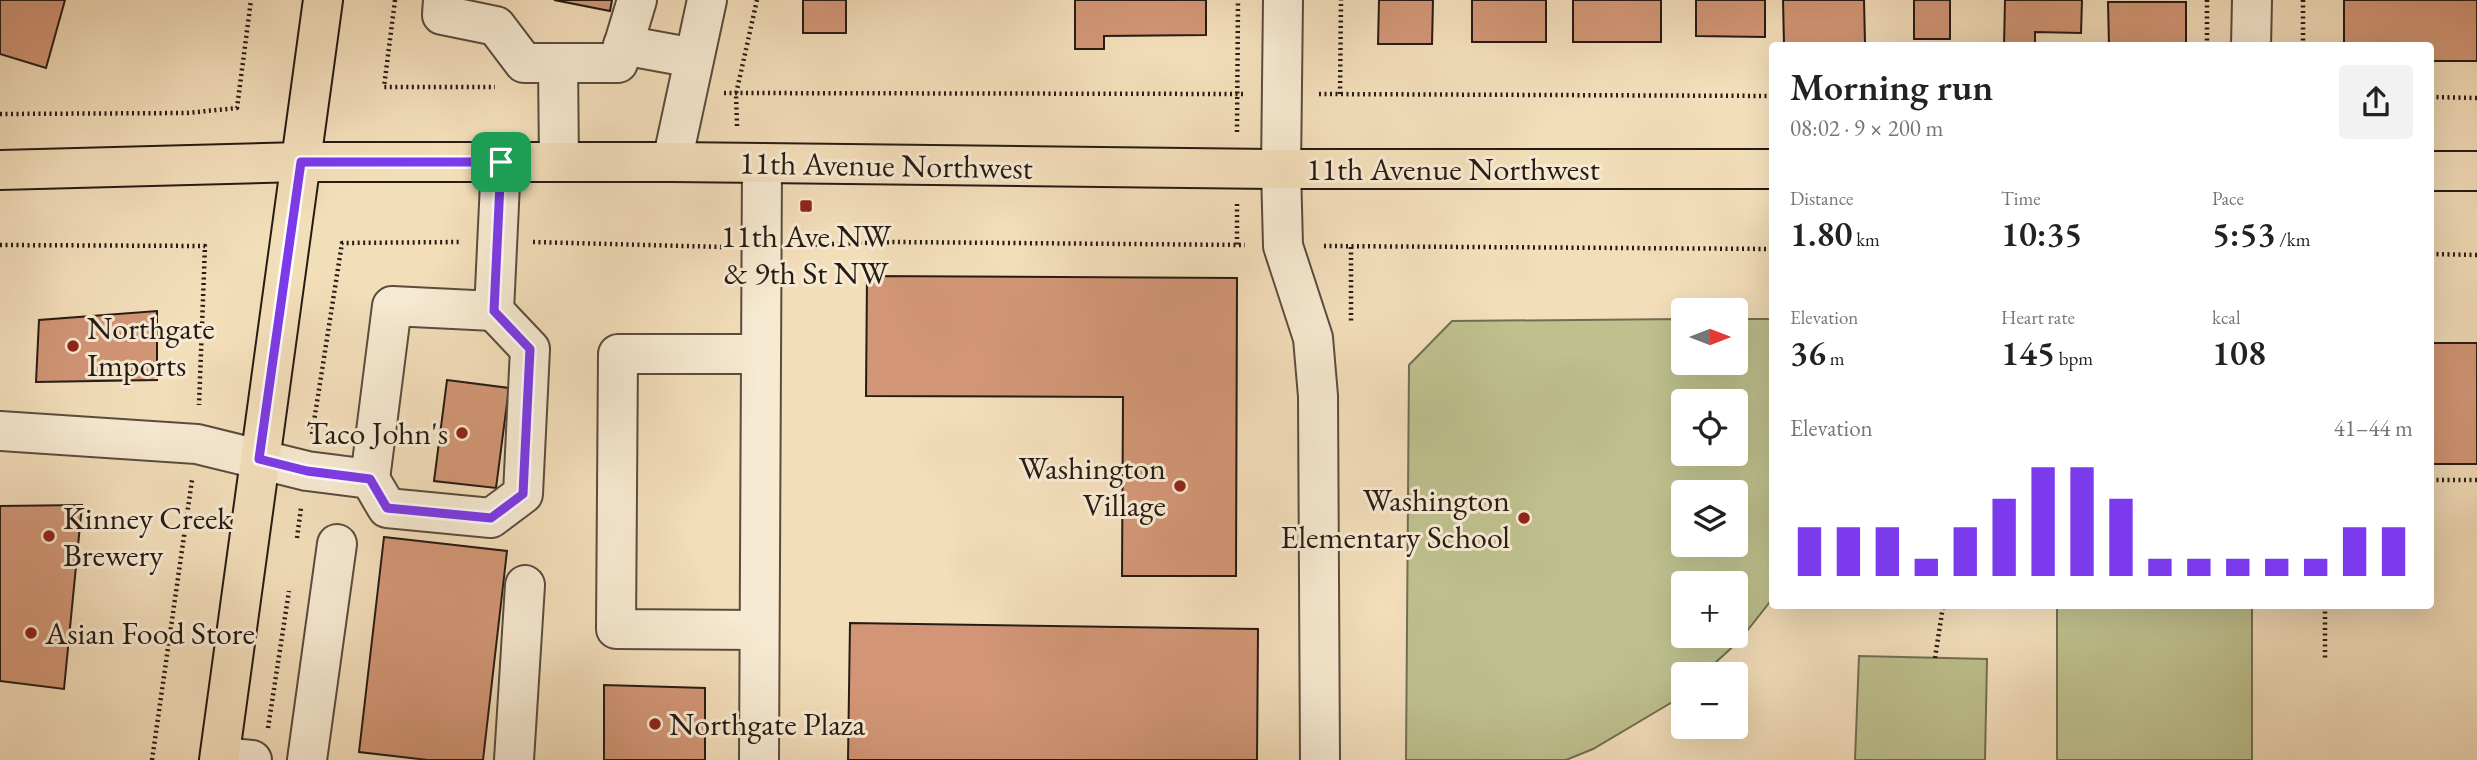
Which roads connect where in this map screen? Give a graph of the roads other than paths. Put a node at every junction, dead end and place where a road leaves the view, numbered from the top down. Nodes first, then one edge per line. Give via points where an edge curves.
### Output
1 (323, 0) edge
2 (443, 0) edge
3 (637, 0) edge
4 (707, 0) edge
5 (1283, 0) edge
6 (2252, 0) edge
7 (2251, 42) edge
8 (623, 45) junction
9 (694, 58) junction
10 (558, 63) junction
11 (301, 162) junction
12 (501, 162) junction
13 (559, 162) junction
14 (672, 162) junction
15 (762, 163) junction
16 (1281, 169) junction
17 (1769, 169) edge
18 (0, 170) edge
19 (2434, 171) edge
20 (2477, 171) edge
21 (494, 311) junction
22 (761, 354) junction
23 (0, 431) edge
24 (259, 459) junction
25 (370, 479) junction
26 (337, 544) dead end
27 (525, 584) dead end
28 (759, 630) junction
29 (230, 759) edge
30 (307, 760) edge
31 (514, 760) edge
32 (758, 760) edge
33 (1320, 760) edge

1 - 11 main road
2 - 10 street via 442,15 496,26 524,63
3 - 8 street
4 - 9 street
5 - 16 street
6 - 7 street
8 - 9 street
8 - 10 street via 618,63
9 - 14 street
10 - 13 street
11 - 12 main road, 11th Avenue Northwest
11 - 18 main road, 11th Avenue Northwest
11 - 24 main road
12 - 13 main road, 11th Avenue Northwest
12 - 21 street
13 - 14 main road, 11th Avenue Northwest
14 - 15 main road, 11th Avenue Northwest
15 - 16 main road, 11th Avenue Northwest
15 - 22 street
16 - 17 main road, 11th Avenue Northwest
16 - 33 street via 1283,246 1313,338 1318,396
19 - 20 main road
21 - 25 street via 392,306
21 - 25 street via 530,349 523,494 491,518 387,508
22 - 28 street
22 - 28 street via 618,354 616,615 616,629
23 - 24 street via 197,444
24 - 25 street
24 - 29 main road
26 - 30 street
27 - 31 street
28 - 32 street

